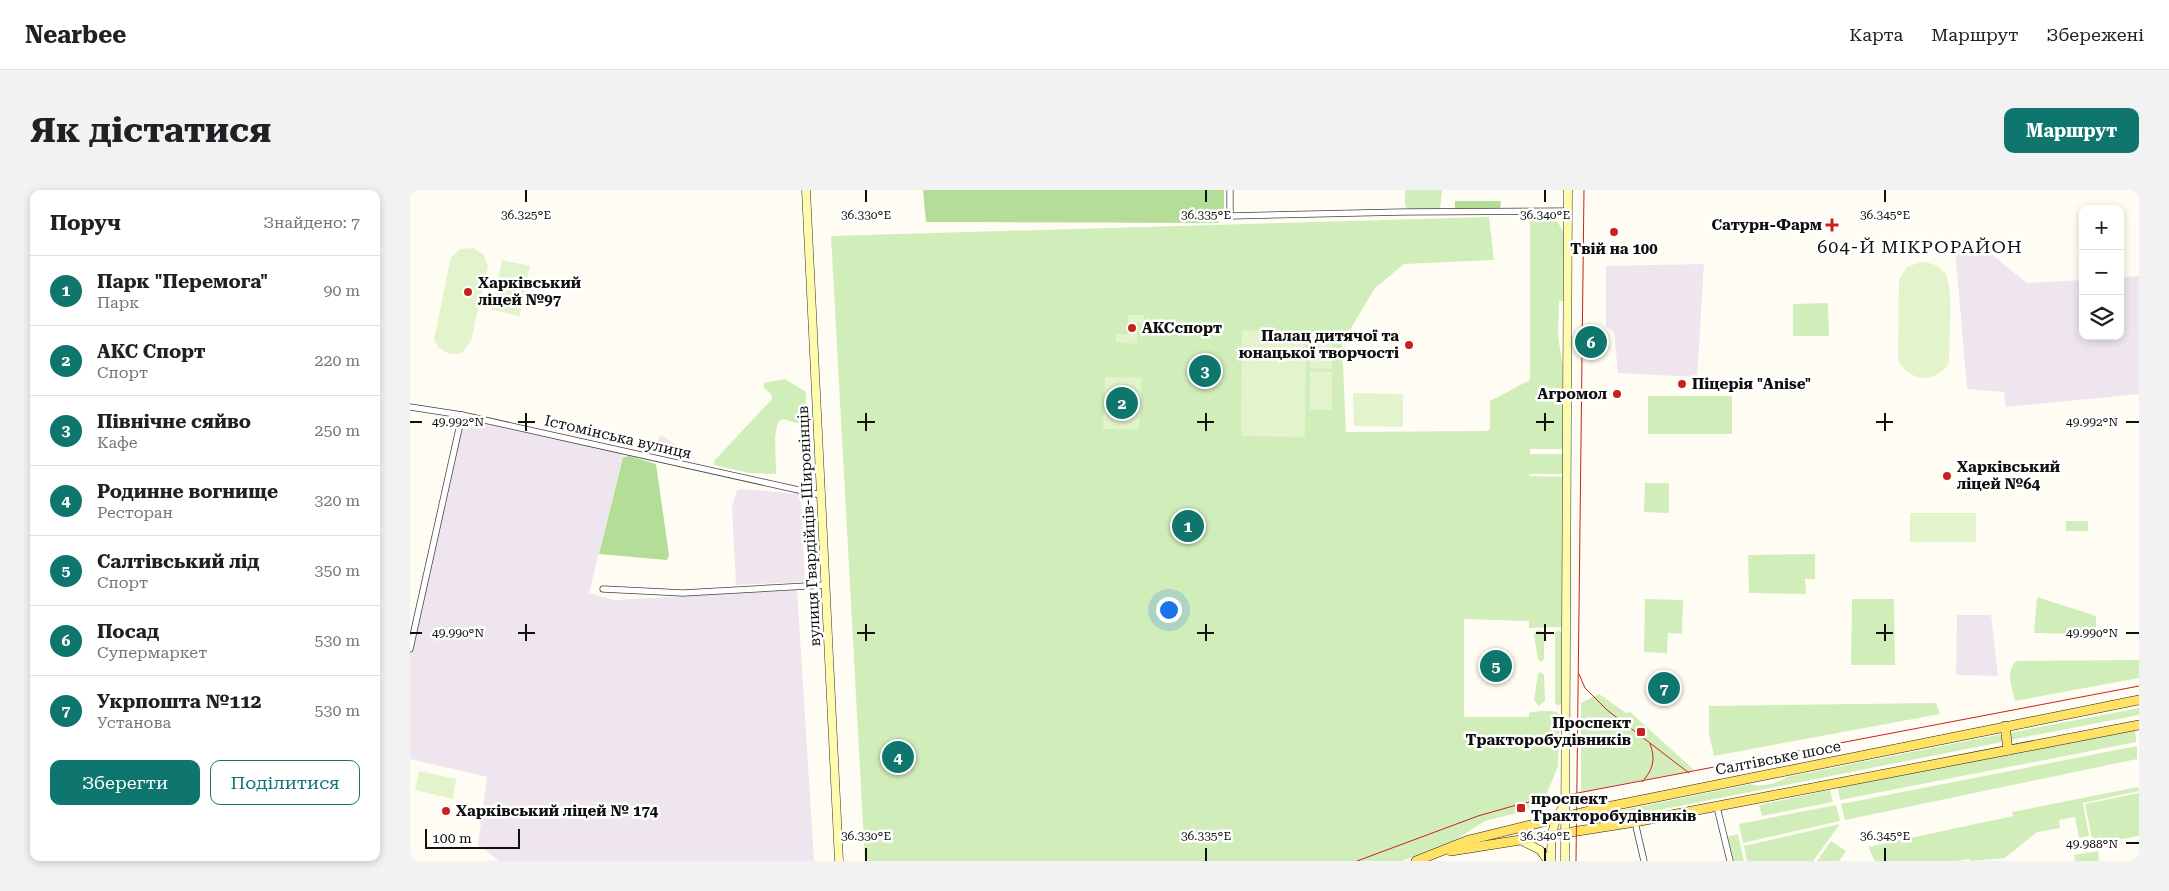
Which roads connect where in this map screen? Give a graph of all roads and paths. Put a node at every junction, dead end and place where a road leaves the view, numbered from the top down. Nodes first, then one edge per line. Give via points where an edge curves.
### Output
1 (806, 190) edge
2 (1230, 190) edge
3 (1568, 190) edge
4 (1568, 211) junction
5 (410, 406) edge
6 (462, 415) junction
7 (821, 495) junction
8 (825, 585) junction
9 (603, 589) dead end
10 (412, 630) edge
11 (410, 649) edge
12 (2139, 700) edge
13 (2139, 725) edge
14 (2005, 726) junction
15 (2008, 750) junction
16 (1566, 802) junction
17 (1716, 806) junction
18 (1566, 816) junction
19 (1555, 819) junction
20 (1635, 822) junction
21 (1566, 833) junction
22 (1551, 835) junction
23 (1520, 840) junction
24 (1427, 856) junction
25 (838, 861) edge
26 (1416, 861) edge
27 (1550, 861) edge
28 (1565, 861) edge
29 (1644, 861) edge
30 (1730, 861) edge

1 - 7 main road, вулиця Гвардійців-Широнінців
2 - 4 street via 1230,216
3 - 4 main road
4 - 16 main road
5 - 6 street, Істомінська вулиця
6 - 7 street, Істомінська вулиця
6 - 10 street
7 - 8 main road, вулиця Гвардійців-Широнінців
8 - 9 street via 684,592
8 - 25 main road, вулиця Гвардійців-Широнінців
10 - 11 street
12 - 14 main road, Салтівське шосе
13 - 15 main road, Салтівське шосе
14 - 15 main road
14 - 18 main road, Салтівське шосе
15 - 17 main road, Салтівське шосе
16 - 18 main road
16 - 19 main road
17 - 20 main road, Салтівське шосе
17 - 30 street
18 - 19 main road, Салтівське шосе
18 - 21 main road
19 - 22 main road
19 - 24 main road, Салтівське шосе via 1469,840
20 - 21 main road, Салтівське шосе
20 - 29 street
21 - 22 main road, Салтівське шосе
21 - 28 main road
22 - 23 main road, Салтівське шосе
22 - 27 main road
23 - 24 main road, Салтівське шосе
23 - 27 main road via 1540,850
24 - 26 main road, Салтівське шосе

